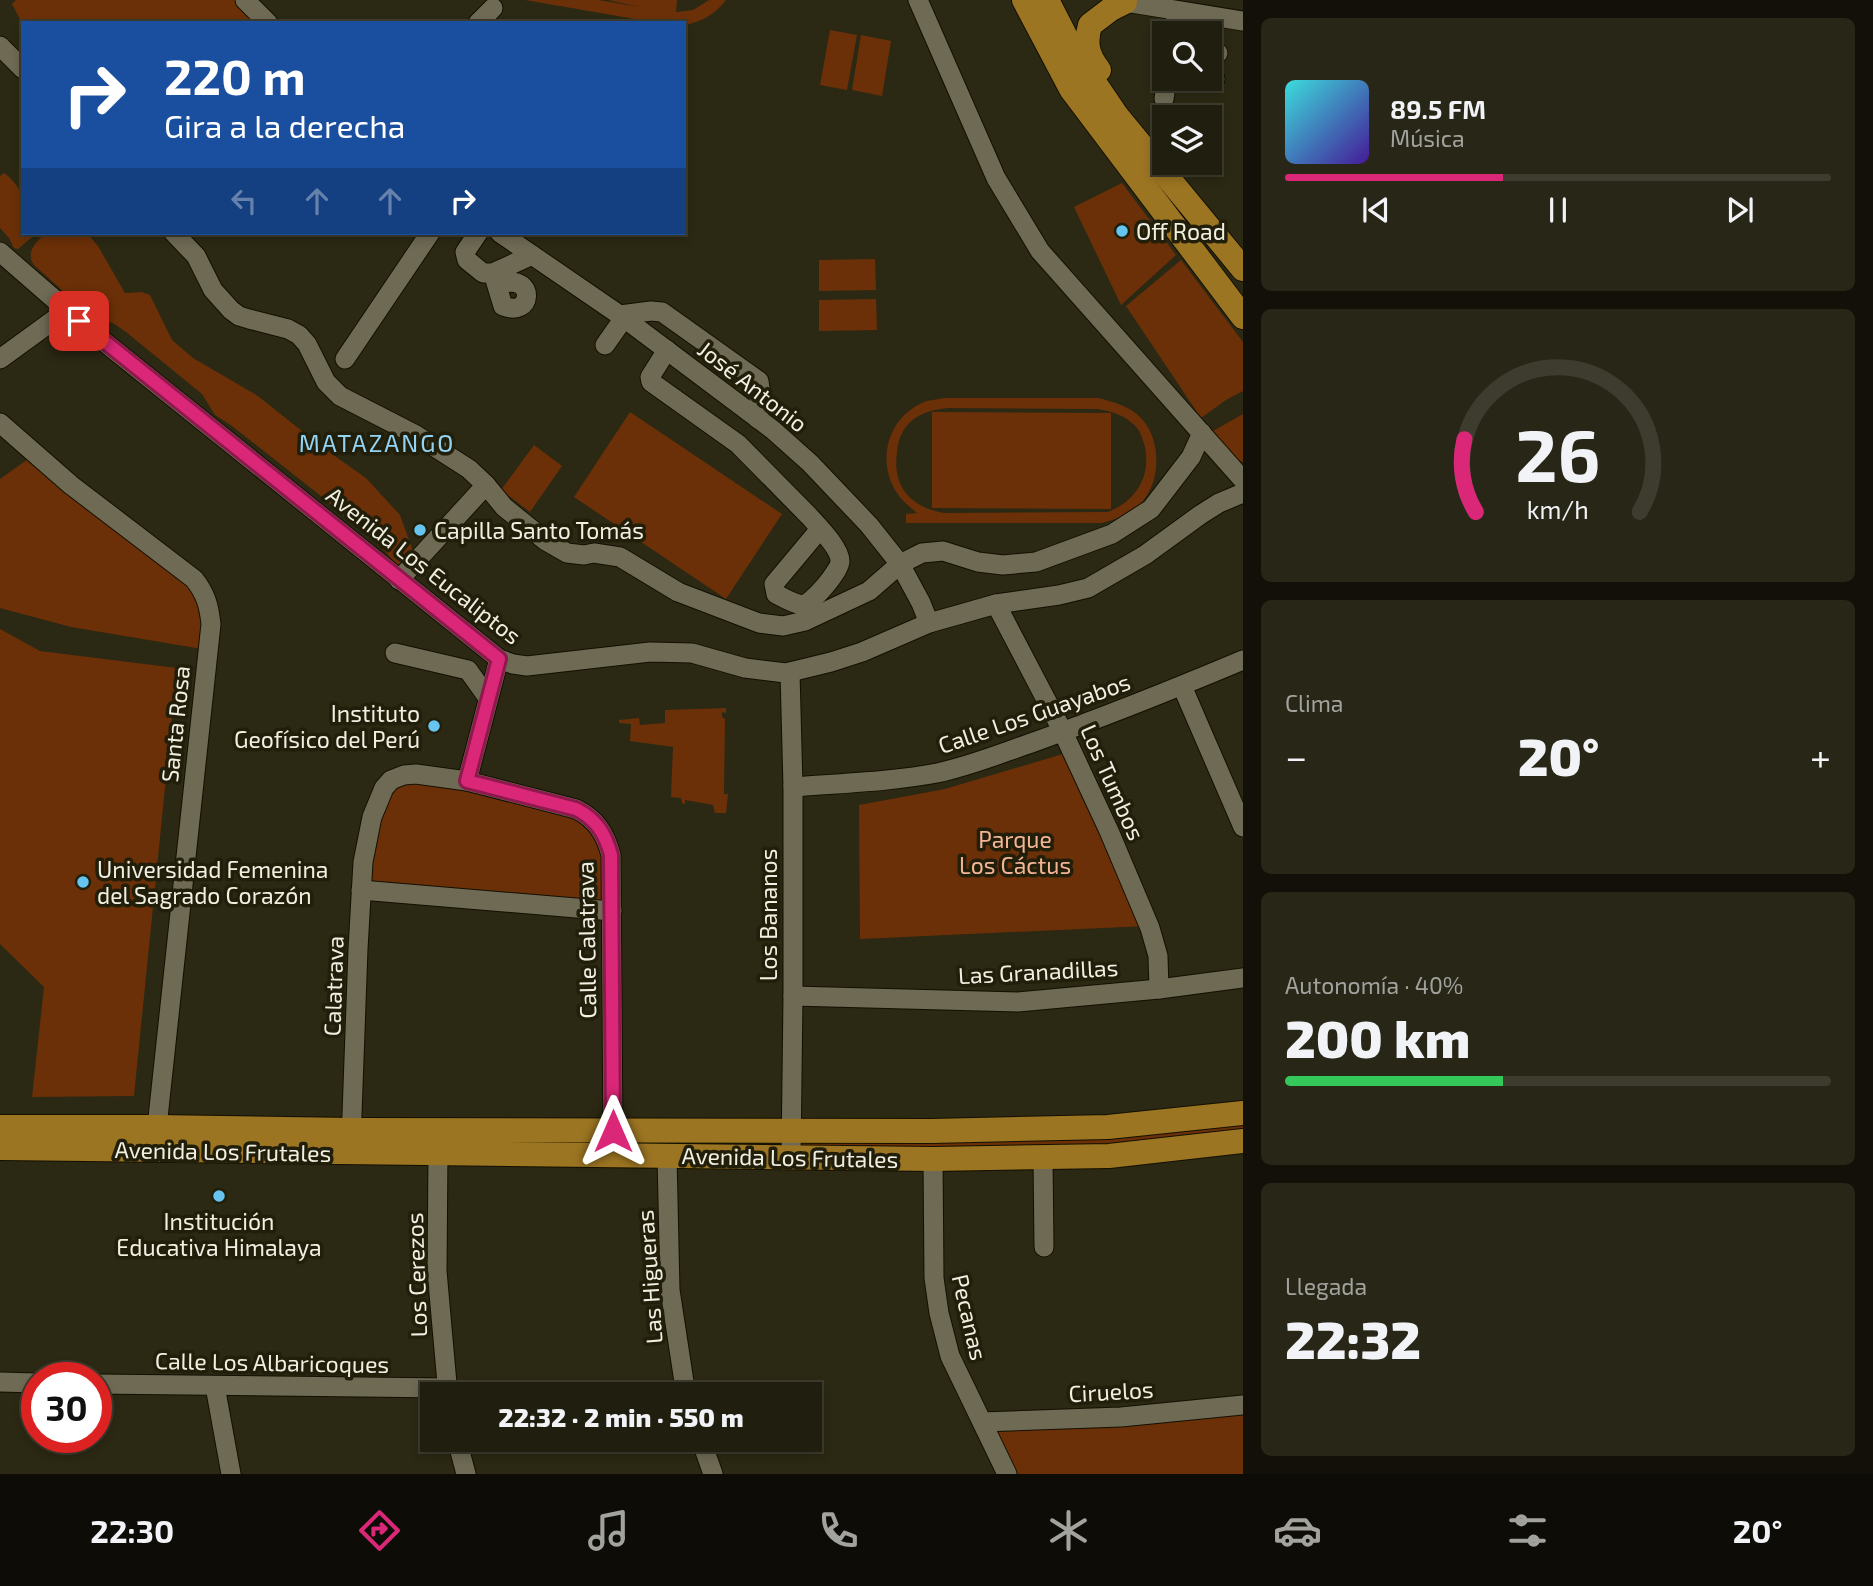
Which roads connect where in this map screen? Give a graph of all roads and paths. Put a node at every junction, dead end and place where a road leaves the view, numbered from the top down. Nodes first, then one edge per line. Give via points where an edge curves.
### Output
1 (245, 0) edge
2 (918, 0) edge
3 (1024, 0) edge
4 (1047, 0) edge
5 (1118, 1) edge
6 (493, 8) dead end
7 (1177, 11) junction
8 (266, 21) edge
9 (480, 21) edge
10 (1176, 21) edge
11 (1243, 21) edge
12 (0, 46) edge
13 (21, 67) edge
14 (1165, 91) edge
15 (1164, 99) dead end
16 (1152, 138) edge
17 (1180, 175) edge
18 (1206, 225) junction
19 (176, 235) edge
20 (429, 235) edge
21 (477, 235) edge
22 (503, 235) edge
23 (0, 252) edge
24 (532, 255) junction
25 (1243, 270) edge
26 (66, 311) junction
27 (622, 316) junction
28 (1243, 317) edge
29 (605, 345) dead end
30 (667, 350) junction
31 (0, 359) edge
32 (345, 359) dead end
33 (758, 419) junction
34 (0, 423) edge
35 (1202, 433) junction
36 (1243, 480) edge
37 (486, 485) junction
38 (1243, 492) edge
39 (820, 529) dead end
40 (900, 564) junction
41 (399, 580) junction
42 (996, 604) junction
43 (929, 623) junction
44 (395, 653) dead end
45 (499, 659) junction
46 (1243, 660) edge
47 (790, 672) junction
48 (1182, 686) junction
49 (488, 698) junction
50 (1063, 732) junction
51 (467, 781) junction
52 (793, 787) junction
53 (1243, 827) edge
54 (361, 890) junction
55 (612, 911) junction
56 (1243, 978) edge
57 (1159, 989) junction
58 (793, 996) junction
59 (1243, 1112) edge
60 (157, 1126) junction
61 (5, 1129) edge
62 (791, 1132) junction
63 (352, 1141) junction
64 (1243, 1141) edge
65 (613, 1143) junction
66 (0, 1148) edge
67 (438, 1153) junction
68 (667, 1156) junction
69 (791, 1157) junction
70 (1043, 1158) junction
71 (933, 1159) junction
72 (1044, 1247) dead end
73 (0, 1382) edge
74 (446, 1382) edge
75 (684, 1382) edge
76 (21, 1383) edge
77 (112, 1384) edge
78 (215, 1386) junction
79 (420, 1390) edge
80 (1243, 1405) edge
81 (982, 1422) junction
82 (460, 1452) edge
83 (705, 1452) edge
84 (230, 1474) edge
85 (466, 1474) edge
86 (713, 1474) edge
87 (1007, 1474) edge

1 - 8 street
2 - 35 street via 996,178 1040,251
3 - 28 main road via 1071,89
4 - 18 main road via 1073,51 1116,116
5 - 7 street
5 - 16 main road via 1090,24 1086,43 1093,63
6 - 9 street
7 - 10 street
7 - 11 street
12 - 13 street
14 - 15 street
17 - 18 main road via 1201,201
18 - 25 main road
19 - 37 street via 196,256 213,290 232,310 299,335 326,382 341,397 416,435
20 - 32 street
21 - 24 street via 465,257 483,273 499,278
22 - 24 street, José Antonio
23 - 26 street, Avenida Los Eucaliptos
24 - 27 street, José Antonio
26 - 31 street
26 - 41 street, Avenida Los Eucaliptos
27 - 29 street
27 - 30 street, José Antonio
27 - 33 street via 662,312 759,381
30 - 33 street, José Antonio
30 - 39 street via 650,377 654,386 738,444
33 - 40 street, José Antonio via 810,463
34 - 60 street, Santa Rosa via 102,510 194,579 209,603 211,624
35 - 36 street
35 - 40 street via 1191,457 1151,509 1112,534 1036,562 1003,565 943,551 922,553
37 - 40 street via 504,507 567,553 620,557 677,592 759,623 783,626 805,621 869,591
37 - 41 street
38 - 42 street, Avenida Los Eucaliptos via 1088,588
40 - 43 street, José Antonio
41 - 45 street, Avenida Los Eucaliptos
42 - 43 street, Avenida Los Eucaliptos
42 - 50 street, Los Tumbos
43 - 47 street, Avenida Los Eucaliptos via 862,652
44 - 49 street via 468,670
45 - 47 street, Avenida Los Eucaliptos via 527,666 650,652 692,653 745,668
45 - 49 street
46 - 48 street, Calle Los Guayabos
47 - 52 street, Los Bananos
48 - 50 street, Calle Los Guayabos
48 - 53 street
49 - 51 street
50 - 52 street, Calle Los Guayabos via 939,772
50 - 57 street, Los Tumbos via 1150,928 1158,956
51 - 54 street, Calatrava via 416,774 391,780 372,817
51 - 55 street, Calle Calatrava via 576,809 590,817 607,839 611,855
52 - 58 street, Los Bananos
54 - 55 street
54 - 63 street, Calatrava
55 - 65 street, Calle Calatrava
56 - 57 street, Las Granadillas
57 - 58 street, Las Granadillas via 1018,1002
58 - 62 street, Los Bananos
59 - 62 main road, Avenida Los Frutales via 1108,1127
60 - 61 main road, Avenida Los Frutales
60 - 63 main road, Avenida Los Frutales
62 - 65 main road, Avenida Los Frutales
62 - 69 street, Los Bananos
63 - 65 main road, Avenida Los Frutales
63 - 66 main road, Avenida Los Frutales
63 - 67 main road, Avenida Los Frutales
64 - 70 main road, Avenida Los Frutales via 1109,1156
65 - 67 main road, Avenida Los Frutales
65 - 68 main road, Avenida Los Frutales
67 - 74 street, Los Cerezos via 437,1270
68 - 69 main road, Avenida Los Frutales
68 - 75 street, Las Higueras via 670,1290
69 - 71 main road, Avenida Los Frutales
70 - 71 main road, Avenida Los Frutales
70 - 72 street
71 - 81 street, Pecanas via 934,1278 939,1313 950,1356
73 - 76 street
77 - 78 street, Calle Los Albaricoques
78 - 79 street, Calle Los Albaricoques
78 - 84 street
80 - 81 street, Ciruelos via 1121,1417
81 - 87 street, Pecanas
82 - 85 street
83 - 86 street

